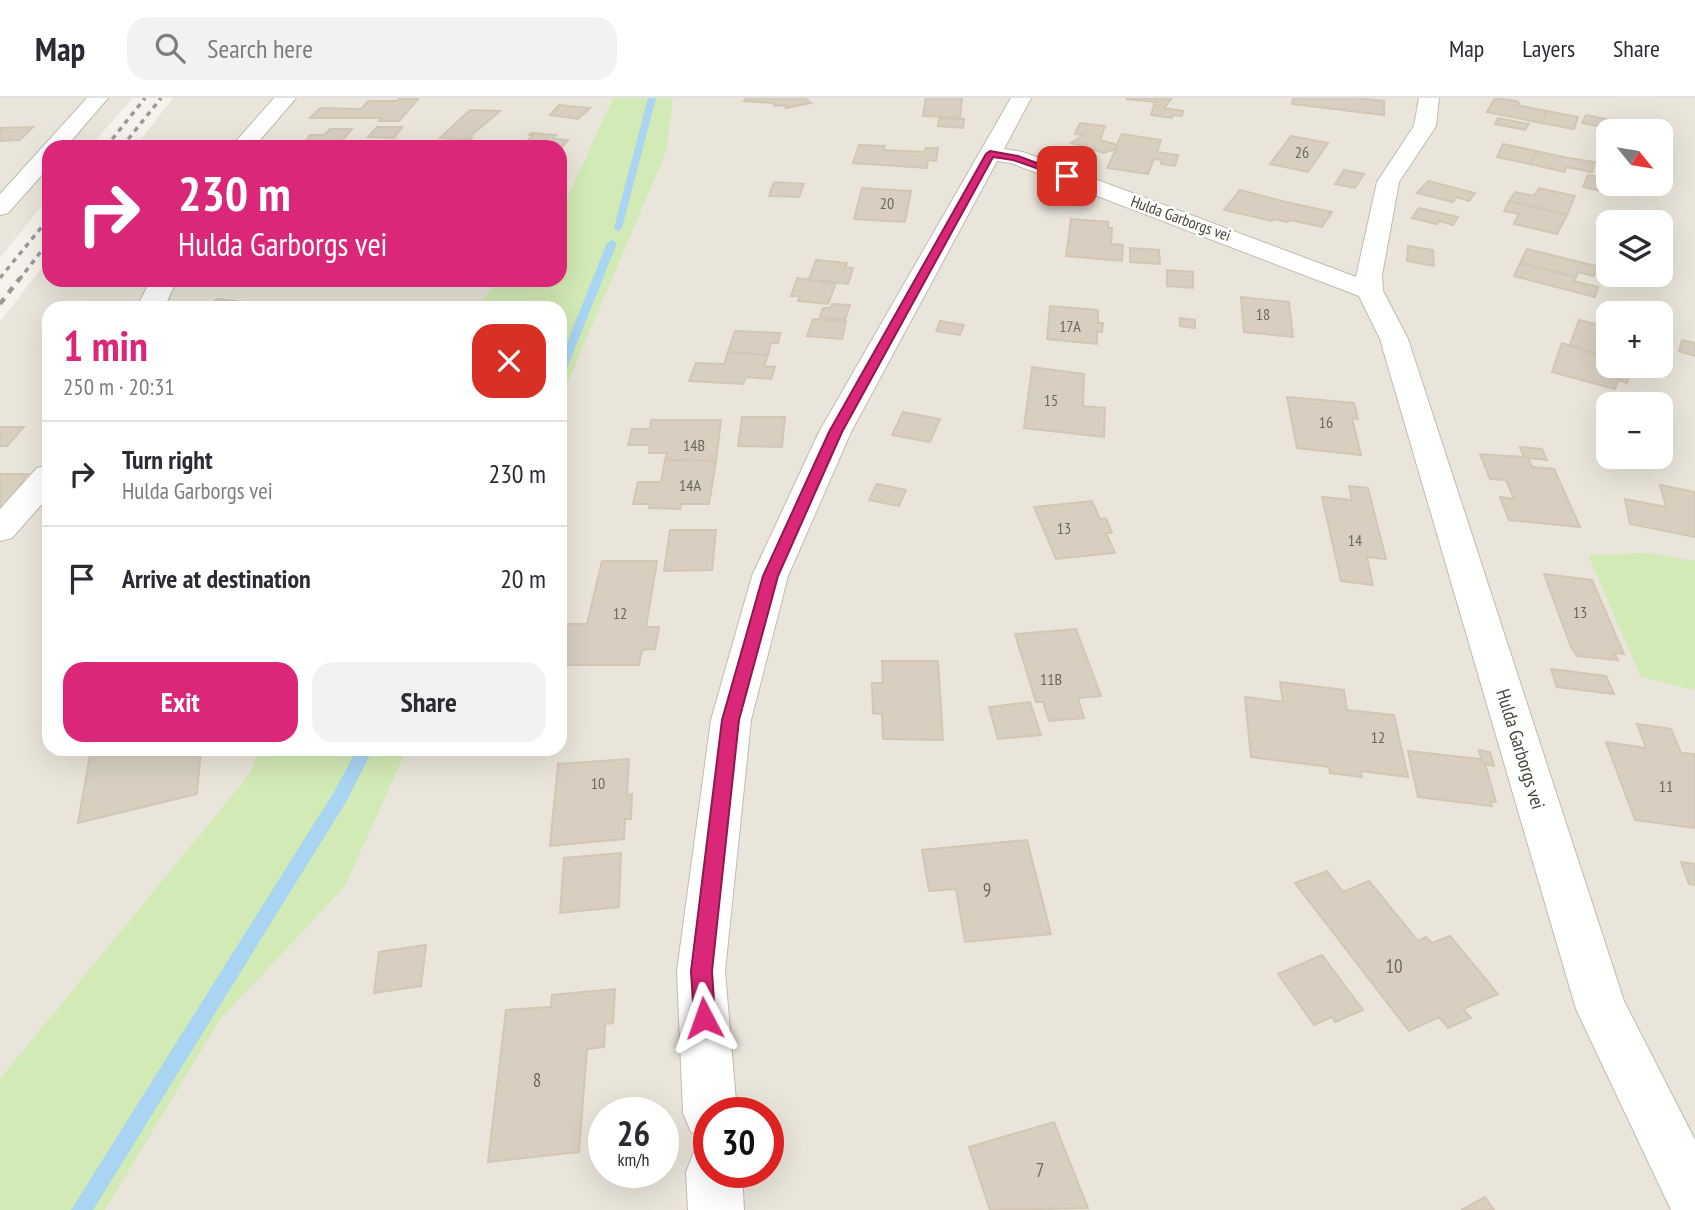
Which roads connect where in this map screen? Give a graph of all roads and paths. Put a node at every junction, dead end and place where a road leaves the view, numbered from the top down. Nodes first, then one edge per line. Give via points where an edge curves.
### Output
1 (98, 98) edge
2 (286, 98) edge
3 (1021, 98) edge
4 (1429, 98) edge
5 (60, 140) edge
6 (248, 140) edge
7 (990, 154) junction
8 (42, 161) edge
9 (0, 208) edge
10 (1370, 290) junction
11 (42, 483) edge
12 (0, 530) edge
13 (709, 1097) edge
14 (715, 1188) edge
15 (1695, 1199) edge
16 (716, 1210) edge

1 - 5 street
2 - 6 street
3 - 7 street
4 - 10 street via 1425,126 1388,182
7 - 10 street, Hulda Garborgs vei via 1015,158
7 - 13 street via 835,432 770,576 731,720 704,945 701,971
8 - 9 street
10 - 15 street, Hulda Garborgs vei via 1394,339 1601,1009
11 - 12 street
14 - 16 street

